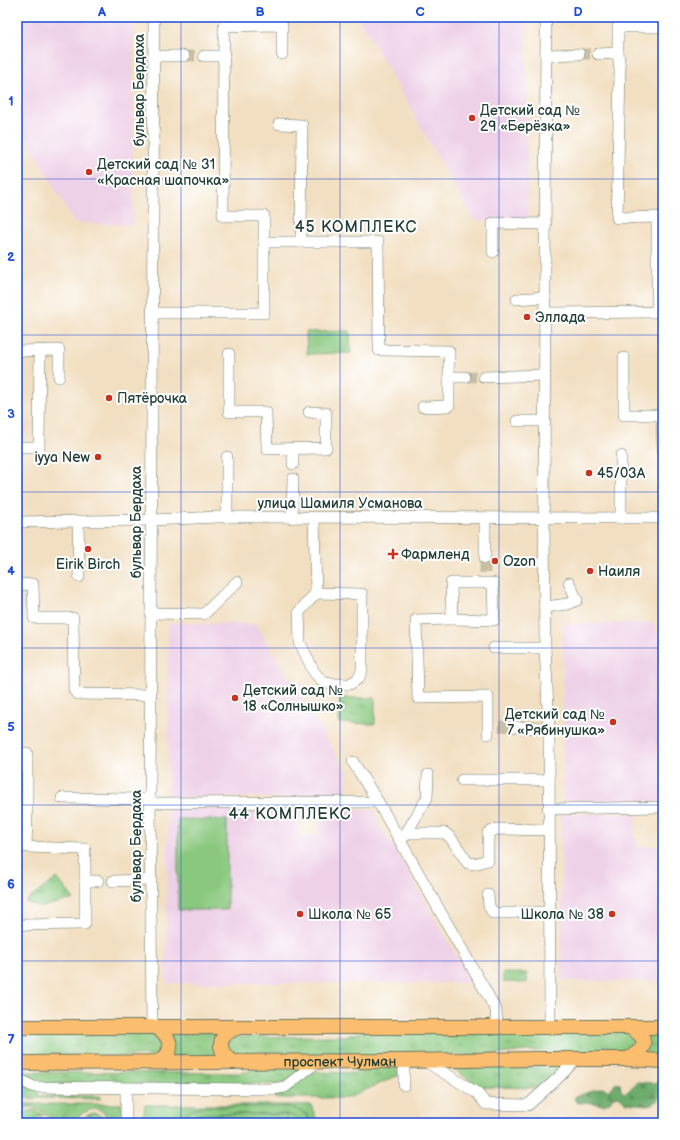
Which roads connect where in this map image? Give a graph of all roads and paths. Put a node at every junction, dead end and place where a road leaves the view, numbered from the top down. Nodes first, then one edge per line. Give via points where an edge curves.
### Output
1 (154, 17) edge
2 (546, 17) edge
3 (663, 27) edge
4 (618, 53) junction
5 (282, 54) dead end
6 (546, 54) junction
7 (579, 54) tunnel mouth
8 (598, 54) tunnel mouth
9 (154, 56) junction
10 (184, 56) tunnel mouth
11 (204, 56) tunnel mouth
12 (224, 56) junction
13 (279, 124) dead end
14 (546, 224) junction
15 (660, 241) edge
16 (264, 242) junction
17 (301, 242) junction
18 (493, 252) dead end
19 (545, 297) junction
20 (517, 299) dead end
21 (152, 313) junction
22 (545, 313) junction
23 (40, 350) junction
24 (17, 351) edge
25 (229, 354) dead end
26 (624, 358) dead end
27 (545, 375) junction
28 (59, 377) dead end
29 (449, 377) junction
30 (465, 377) tunnel mouth
31 (484, 377) tunnel mouth
32 (423, 407) dead end
33 (309, 412) dead end
34 (517, 421) dead end
35 (544, 421) junction
36 (17, 447) edge
37 (293, 448) junction
38 (663, 450) edge
39 (621, 456) dead end
40 (227, 457) dead end
41 (293, 464) dead end
42 (293, 479) dead end
43 (227, 517) junction
44 (292, 518) junction
45 (314, 518) junction
46 (485, 518) junction
47 (544, 518) junction
48 (621, 518) junction
49 (663, 518) edge
50 (152, 520) junction
51 (78, 521) junction
52 (17, 522) edge
53 (485, 558) tunnel mouth
54 (79, 577) dead end
55 (237, 582) dead end
56 (569, 583) dead end
57 (17, 585) edge
58 (316, 593) junction
59 (545, 607) junction
60 (151, 613) junction
61 (452, 619) junction
62 (494, 648) dead end
63 (545, 648) junction
64 (151, 695) junction
65 (514, 727) tunnel mouth
66 (549, 728) junction
67 (492, 729) dead end
68 (17, 753) edge
69 (353, 762) dead end
70 (428, 775) dead end
71 (462, 780) dead end
72 (549, 780) junction
73 (62, 798) dead end
74 (150, 801) junction
75 (378, 802) junction
76 (663, 808) edge
77 (548, 809) junction
78 (549, 830) junction
79 (407, 833) junction
80 (401, 842) junction
81 (151, 880) junction
82 (85, 881) junction
83 (98, 881) dead end
84 (113, 881) dead end
85 (488, 895) dead end
86 (549, 912) junction
87 (17, 925) edge
88 (17, 1026) edge
89 (154, 1027) junction
90 (239, 1027) junction
91 (497, 1027) junction
92 (550, 1027) junction
93 (629, 1027) junction
94 (663, 1027) edge
95 (576, 1059) junction
96 (627, 1059) junction
97 (425, 1060) junction
98 (318, 1061) junction
99 (404, 1061) junction
100 (663, 1061) edge
101 (157, 1062) junction
102 (232, 1062) junction
103 (17, 1063) edge
104 (17, 1078) edge
105 (404, 1085) dead end
106 (126, 1089) junction
107 (126, 1123) edge

1 - 9 street, бульвар Бердаха
2 - 6 street
3 - 4 street via 618,26
4 - 8 street
4 - 15 street via 620,70 617,218 657,217
5 - 12 street via 282,25 224,26
6 - 7 street
6 - 14 street
9 - 10 street
9 - 21 street, бульвар Бердаха
11 - 12 street
12 - 16 street via 223,216 264,216
13 - 17 street via 302,125
14 - 18 street via 493,223
14 - 19 street
15 - 22 street via 657,312
16 - 17 street
16 - 21 street via 264,313
17 - 29 street via 378,242 379,350 449,351
19 - 20 street
19 - 22 street
21 - 50 street, бульвар Бердаха
22 - 27 street
23 - 24 street
23 - 28 street via 59,350
23 - 36 street via 39,447
25 - 37 street via 229,412 266,412 267,449
26 - 38 street via 624,415 662,416
27 - 31 street
27 - 35 street
29 - 30 street
29 - 32 street via 449,406
33 - 37 street via 326,412 326,448
34 - 35 street
35 - 47 street
37 - 41 street
39 - 48 street
40 - 43 street
42 - 44 street
43 - 44 street, улица Шамиля Усманова
43 - 50 street, улица Шамиля Усманова
44 - 45 street, улица Шамиля Усманова
45 - 46 street, улица Шамиля Усманова
45 - 58 street
46 - 47 street, улица Шамиля Усманова
46 - 53 street
47 - 48 street, улица Шамиля Усманова
47 - 59 street
48 - 49 street, улица Шамиля Усманова
50 - 51 street, улица Шамиля Усманова
50 - 60 street, бульвар Бердаха
51 - 52 street, улица Шамиля Усманова
51 - 54 street
55 - 60 street via 204,614
56 - 59 street via 577,600
57 - 64 street via 33,584 34,618 73,618 74,690 77,694
58 - 58 street via 299,612 300,643 314,672 323,682 350,684 359,678 362,670 362,594
59 - 63 street
60 - 64 street, бульвар Бердаха
61 - 61 street via 494,620 493,583 485,578 451,582
61 - 67 street via 416,620 418,698 488,697
62 - 63 street
63 - 66 street
64 - 74 street, бульвар Бердаха
65 - 66 street
66 - 72 street
68 - 82 street via 27,753 26,847 85,849
69 - 75 street
70 - 79 street via 427,798
71 - 72 street
72 - 77 street
73 - 74 street
74 - 75 street
74 - 81 street, бульвар Бердаха
75 - 80 street
76 - 77 street
77 - 78 street
78 - 79 street via 497,829 488,834 488,860 474,864 468,863 445,833
78 - 86 street
79 - 80 street
80 - 91 street via 496,1010
81 - 84 street
81 - 89 street, бульвар Бердаха
82 - 83 street
82 - 87 street via 85,924
85 - 86 street via 493,913
86 - 92 street
88 - 89 main road
89 - 90 main road
89 - 101 main road via 164,1032 169,1042 166,1056
90 - 91 main road
90 - 102 main road via 231,1029 221,1042 223,1053
91 - 92 main road
92 - 93 main road
93 - 94 main road
93 - 96 main road via 639,1032 643,1044 641,1050
95 - 96 main road, проспект Чулман
95 - 97 main road, проспект Чулман
95 - 97 street via 528,1105 486,1104 477,1093
96 - 100 main road, проспект Чулман
97 - 99 main road, проспект Чулман
98 - 99 main road, проспект Чулман
98 - 102 main road, проспект Чулман
98 - 106 street via 285,1087 272,1089
99 - 105 street
101 - 102 main road, проспект Чулман
101 - 103 main road, проспект Чулман
104 - 106 street via 34,1087
106 - 107 street

